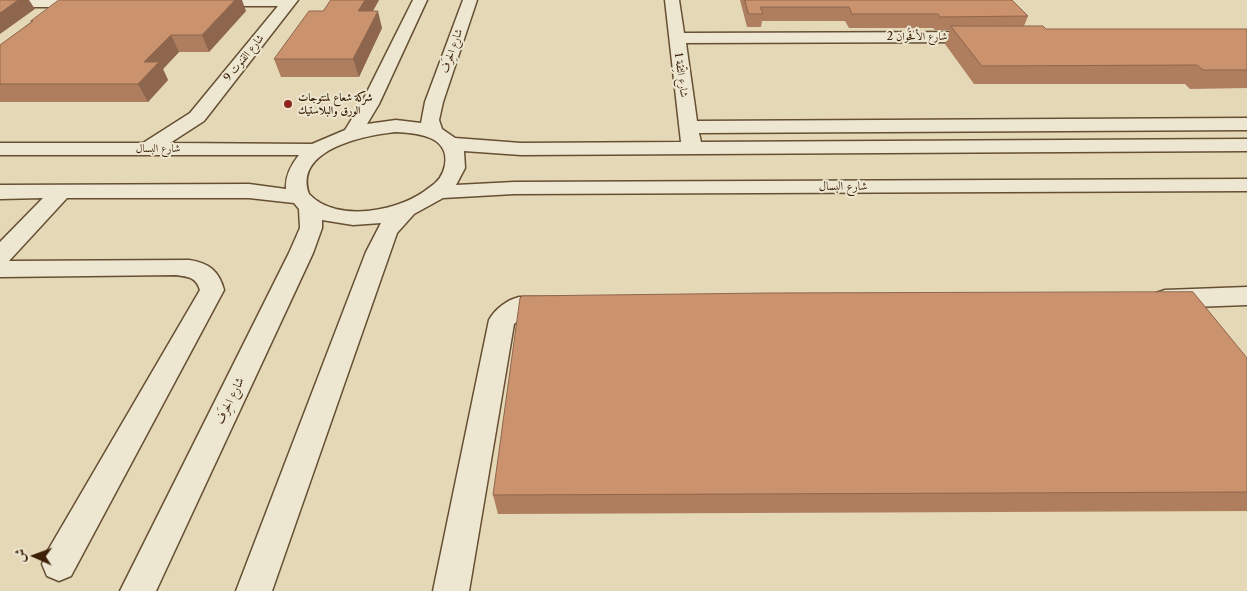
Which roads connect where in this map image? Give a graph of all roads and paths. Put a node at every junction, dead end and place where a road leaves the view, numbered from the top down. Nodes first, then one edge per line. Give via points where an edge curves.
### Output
1 (420, 0) edge
2 (470, 0) edge
3 (672, 0) edge
4 (290, 1) edge
5 (192, 2) edge
6 (0, 3) edge
7 (65, 3) junction
8 (104, 3) edge
9 (43, 19) edge
10 (1001, 36) edge
11 (676, 38) junction
12 (197, 117) junction
13 (1247, 124) edge
14 (689, 127) junction
15 (0, 132) edge
16 (352, 132) junction
17 (442, 138) junction
18 (1247, 145) edge
19 (0, 149) edge
20 (46, 149) junction
21 (148, 149) junction
22 (207, 149) junction
23 (692, 149) junction
24 (317, 150) junction
25 (1247, 185) edge
26 (0, 192) edge
27 (60, 192) junction
28 (438, 192) junction
29 (305, 202) junction
30 (406, 210) junction
31 (0, 256) edge
32 (0, 269) edge
33 (1247, 296) edge
34 (1190, 299) junction
35 (1141, 300) edge
36 (579, 306) edge
37 (1209, 320) edge
38 (59, 564) dead end
39 (138, 591) edge
40 (254, 591) edge
41 (451, 591) edge

1 - 16 street via 370,104
2 - 17 street, شارع الحِرَف via 430,120
3 - 11 street, شارع الثِّقة 1
4 - 5 street
4 - 12 street, شارع القنوت 9
6 - 7 street
7 - 8 street
7 - 9 street
10 - 11 street, شارع الأقحُوان 2
11 - 14 street, شارع الثِّقة 1
12 - 21 street, شارع القنوت 9
12 - 22 street via 195,130
13 - 14 street
14 - 23 street, شارع الثِّقة 1
15 - 20 street via 29,134
16 - 17 street via 396,126
16 - 24 street
17 - 23 street via 479,147 521,149
17 - 28 street via 455,152 457,161 448,182
18 - 23 street
19 - 20 street, شارع البسال
20 - 21 street, شارع البسال
21 - 22 street, شارع البسال
22 - 24 street, شارع البسال
24 - 29 street via 305,161 298,174 296,186
25 - 28 street, شارع البسال via 524,188
26 - 27 street
27 - 29 street via 249,191
27 - 31 street
28 - 30 street
29 - 30 street via 329,215 353,219 380,217
29 - 39 street, شارع الحِرَف via 311,228 301,253
30 - 40 street via 384,237
32 - 38 street via 192,268 204,272 212,290
33 - 34 street
34 - 35 street
34 - 37 street
36 - 41 street via 519,306 502,320

